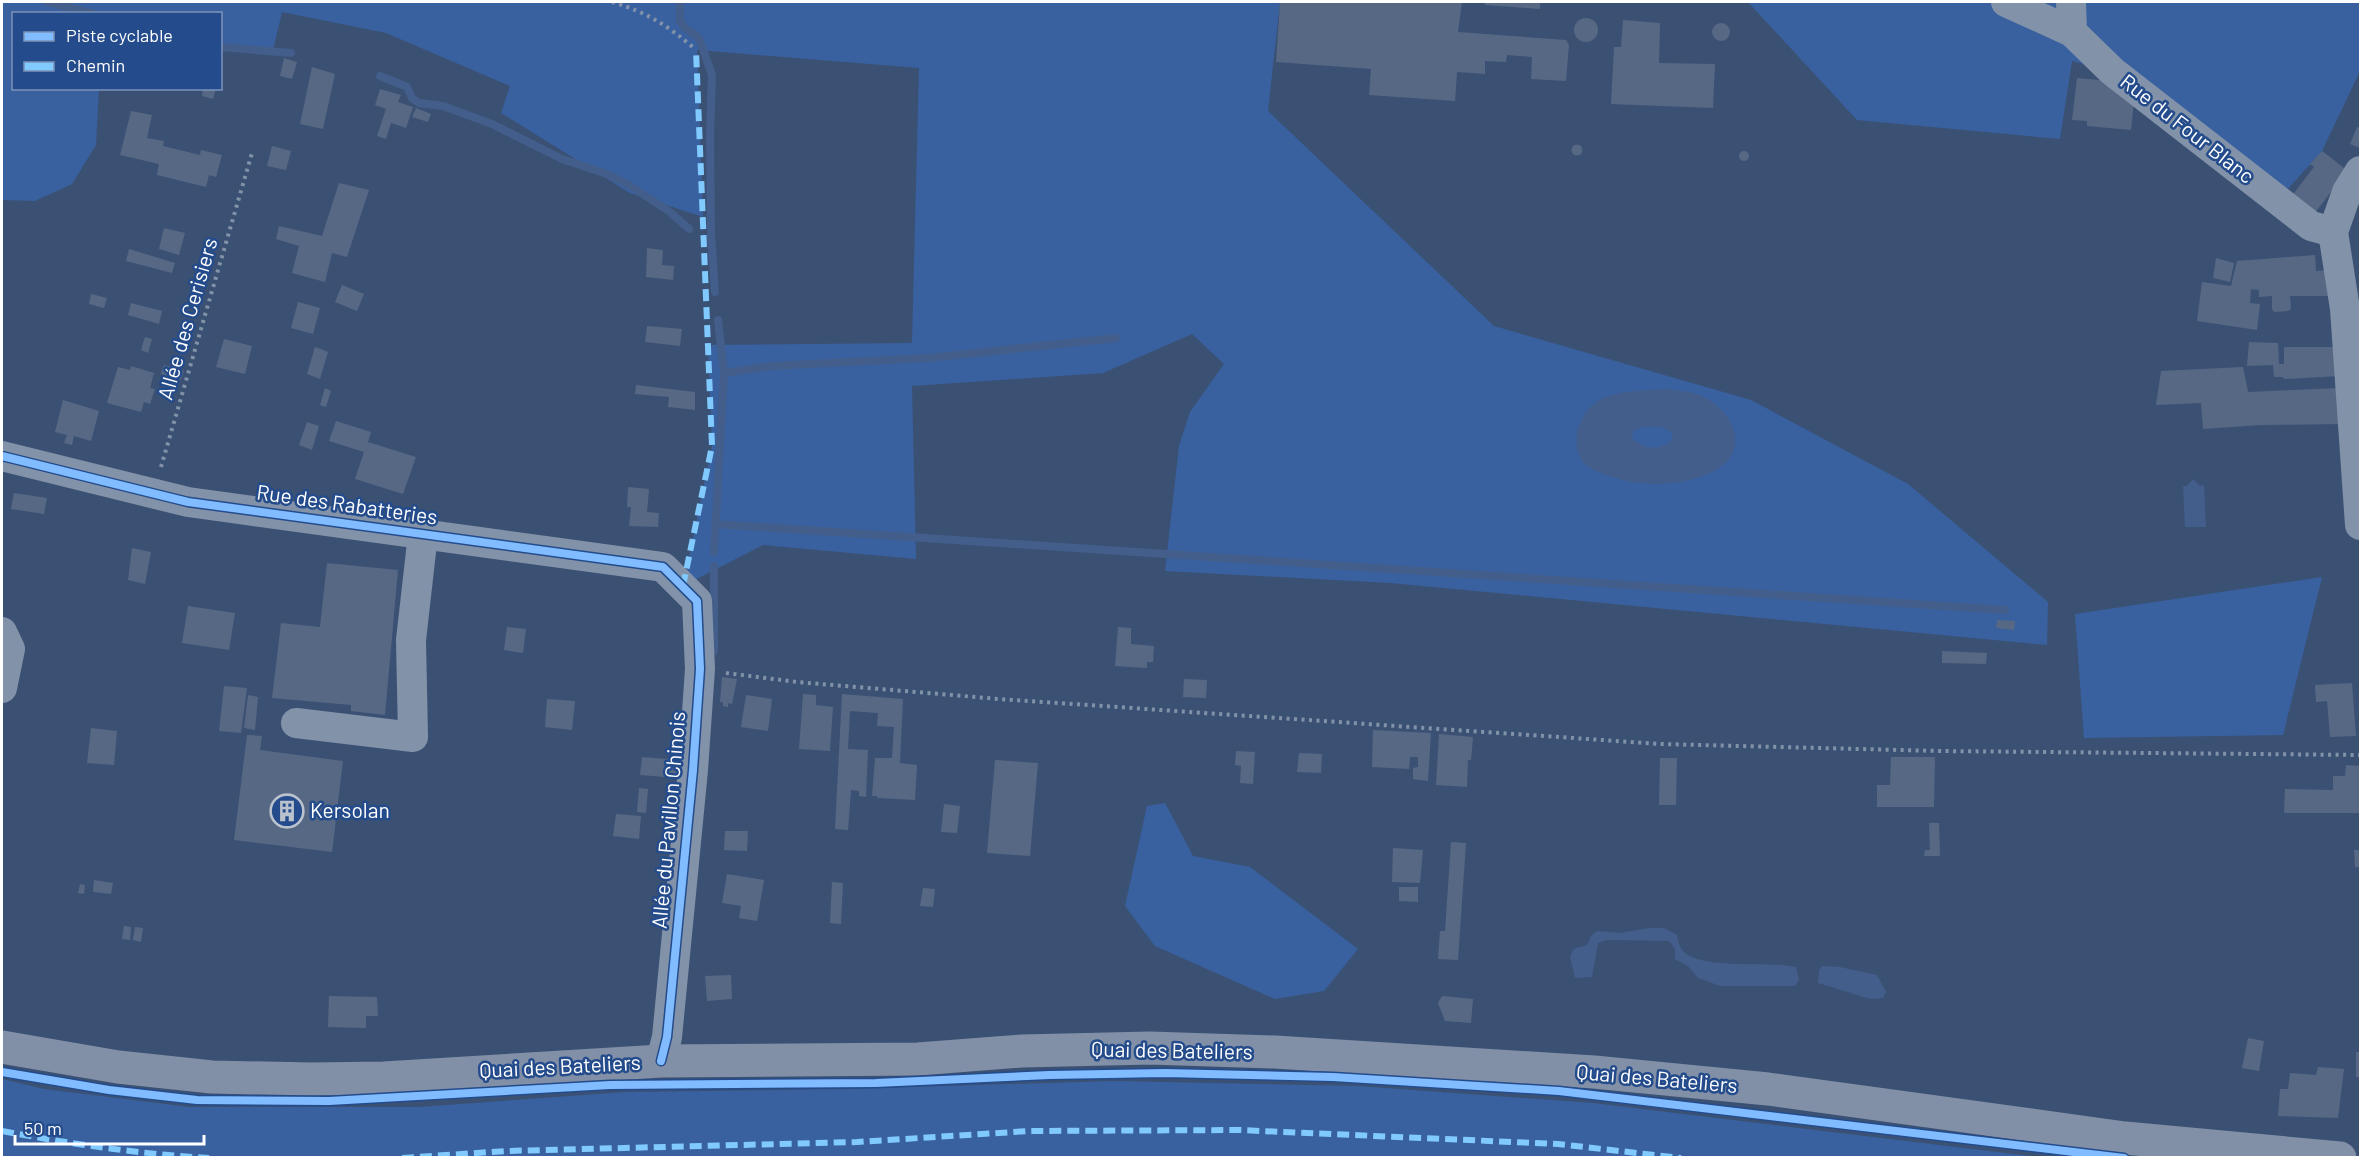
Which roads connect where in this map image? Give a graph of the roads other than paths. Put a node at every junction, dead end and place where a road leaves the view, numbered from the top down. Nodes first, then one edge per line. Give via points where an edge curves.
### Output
1 (2006, 2) edge
2 (2071, 2) edge
3 (2073, 32) junction
4 (2361, 171) edge
5 (2333, 232) junction
6 (2, 456) edge
7 (2361, 525) edge
8 (423, 534) junction
9 (683, 586) joint
10 (2, 632) edge
11 (2, 688) edge
12 (296, 723) dead end
13 (2, 1047) edge
14 (661, 1061) junction
15 (2340, 1158) edge

1 - 3 street
2 - 3 street
3 - 5 street, Rue du Four Blanc via 2112,71 2312,226
4 - 5 street via 2347,192
5 - 7 street via 2345,309
6 - 8 street, Rue des Rabatteries via 188,502
8 - 9 street, Rue des Rabatteries via 663,567
8 - 12 street via 411,640 413,737
9 - 14 street, Allée du Pavillon Chinois via 697,601 700,669 667,1037
10 - 11 street via 10,649
13 - 14 main road, Quai des Bateliers via 118,1067 224,1077 384,1078
14 - 15 main road, Quai des Bateliers via 918,1059 1022,1051 1150,1048 1321,1055 1594,1072 1768,1089 2125,1137

